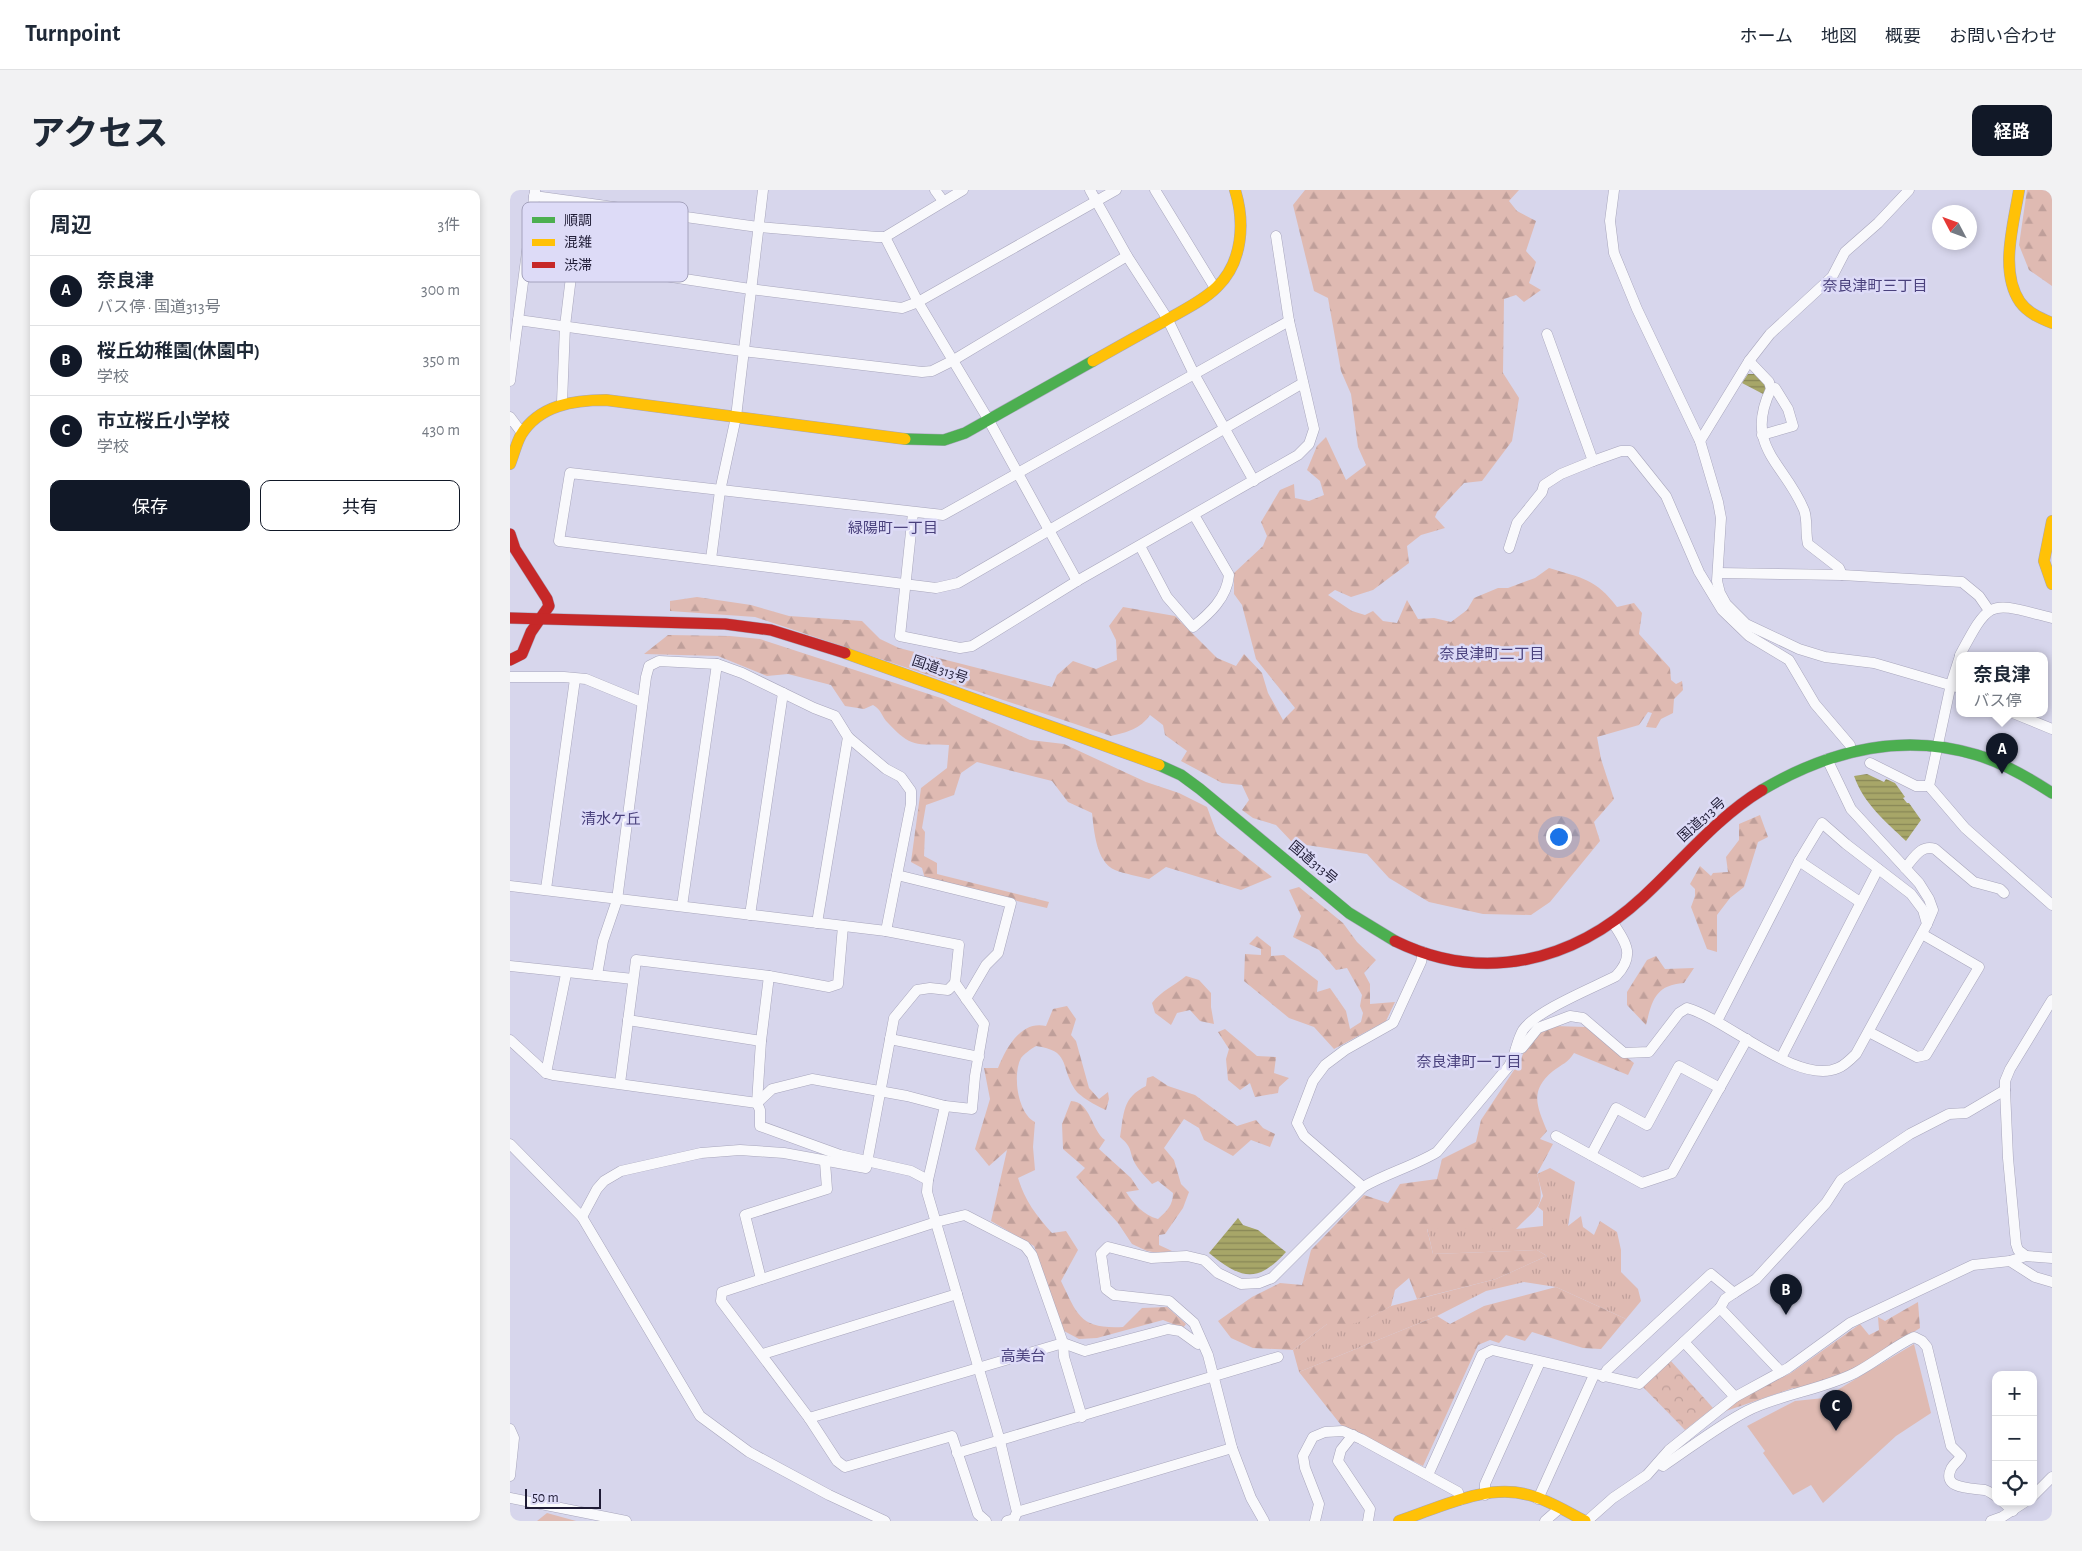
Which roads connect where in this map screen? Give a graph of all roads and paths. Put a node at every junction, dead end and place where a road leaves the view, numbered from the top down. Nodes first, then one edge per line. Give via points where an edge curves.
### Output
1 (763, 190) edge
2 (935, 190) edge
3 (963, 190) edge
4 (1090, 190) edge
5 (1116, 190) edge
6 (1155, 190) edge
7 (1235, 190) edge
8 (1614, 190) edge
9 (1909, 190) edge
10 (2019, 190) edge
11 (534, 193) edge
12 (942, 201) junction
13 (1096, 201) junction
14 (575, 202) edge
15 (688, 218) edge
16 (758, 227) junction
17 (1276, 236) dead end
18 (885, 237) junction
19 (1127, 256) junction
20 (688, 280) edge
21 (523, 282) edge
22 (570, 282) edge
23 (1215, 288) junction
24 (750, 289) junction
25 (918, 302) junction
26 (1168, 318) junction
27 (518, 320) junction
28 (1289, 321) junction
29 (2052, 323) edge
30 (565, 326) junction
31 (1546, 334) dead end
32 (742, 351) junction
33 (952, 361) junction
34 (1749, 361) junction
35 (1194, 374) junction
36 (510, 381) edge
37 (1303, 383) junction
38 (1771, 389) junction
39 (562, 402) junction
40 (510, 417) edge
41 (736, 417) junction
42 (988, 420) junction
43 (1225, 428) junction
44 (522, 432) junction
45 (1762, 435) junction
46 (1700, 441) junction
47 (1593, 461) junction
48 (510, 464) edge
49 (1017, 474) junction
50 (1254, 481) junction
51 (720, 491) junction
52 (914, 513) junction
53 (1194, 515) junction
54 (2052, 521) edge
55 (1049, 530) junction
56 (510, 534) edge
57 (1140, 546) junction
58 (1509, 548) dead end
59 (2049, 548) edge
60 (712, 559) junction
61 (1718, 573) junction
62 (1842, 576) junction
63 (1077, 581) junction
64 (906, 584) junction
65 (2052, 584) edge
66 (1988, 609) junction
67 (510, 618) edge
68 (2052, 618) edge
69 (540, 620) junction
70 (1962, 652) edge
71 (510, 660) edge
72 (717, 664) junction
73 (510, 677) edge
74 (575, 679) junction
75 (1955, 686) edge
76 (782, 693) junction
77 (642, 702) junction
78 (2023, 717) edge
79 (2052, 729) edge
80 (848, 737) junction
81 (1850, 745) dead end
82 (1936, 746) junction
83 (1827, 759) junction
84 (1870, 762) dead end
85 (1929, 786) junction
86 (2052, 793) edge
87 (1799, 862) junction
88 (1905, 868) junction
89 (1878, 869) junction
90 (897, 875) junction
91 (510, 886) edge
92 (546, 889) junction
93 (2004, 893) dead end
94 (617, 900) junction
95 (1860, 902) junction
96 (2052, 905) edge
97 (682, 906) junction
98 (750, 915) junction
99 (817, 923) junction
100 (1613, 923) junction
101 (843, 926) junction
102 (1925, 929) junction
103 (886, 931) junction
104 (1423, 952) junction
105 (510, 966) edge
106 (566, 974) junction
107 (597, 975) junction
108 (769, 976) junction
109 (633, 980) junction
110 (955, 984) junction
111 (966, 999) junction
112 (2052, 1000) edge
113 (628, 1020) junction
114 (1717, 1021) junction
115 (1869, 1032) junction
116 (890, 1039) junction
117 (1747, 1039) junction
118 (510, 1040) edge
119 (761, 1041) junction
120 (1516, 1049) junction
121 (978, 1056) junction
122 (1781, 1058) junction
123 (546, 1073) junction
124 (620, 1084) junction
125 (1720, 1088) junction
126 (2005, 1090) junction
127 (881, 1091) junction
128 (758, 1103) junction
129 (946, 1106) junction
130 (1556, 1136) dead end
131 (510, 1144) edge
132 (1591, 1155) junction
133 (825, 1162) junction
134 (868, 1162) junction
135 (928, 1180) junction
136 (1363, 1186) junction
137 (582, 1217) junction
138 (936, 1222) junction
139 (2026, 1256) junction
140 (2050, 1260) edge
141 (2010, 1261) junction
142 (761, 1280) junction
143 (2052, 1282) edge
144 (1734, 1293) junction
145 (957, 1294) junction
146 (1720, 1308) junction
147 (1684, 1342) junction
148 (1063, 1343) junction
149 (1202, 1343) junction
150 (763, 1354) junction
151 (1278, 1357) dead end
152 (1540, 1362) junction
153 (979, 1367) junction
154 (1781, 1372) junction
155 (1598, 1376) junction
156 (1214, 1377) junction
157 (1735, 1397) junction
158 (1082, 1416) junction
159 (809, 1418) junction
160 (510, 1429) edge
161 (1353, 1435) junction
162 (1000, 1441) junction
163 (1232, 1448) junction
164 (958, 1453) junction
165 (1658, 1463) junction
166 (1428, 1475) junction
167 (510, 1476) edge
168 (2052, 1477) edge
169 (2037, 1492) edge
170 (1992, 1494) edge
171 (1485, 1495) junction
172 (510, 1498) edge
173 (1538, 1499) junction
174 (1460, 1500) junction
175 (2007, 1506) edge
176 (2020, 1506) edge
177 (1560, 1508) junction
178 (1436, 1509) junction
179 (2013, 1511) junction
180 (1017, 1512) junction
181 (626, 1521) edge
182 (885, 1521) edge
183 (986, 1521) edge
184 (1007, 1521) edge
185 (1264, 1521) edge
186 (1315, 1521) edge
187 (1368, 1521) edge
188 (1399, 1521) edge
189 (1430, 1521) edge
190 (1545, 1521) edge
191 (1586, 1521) edge
192 (1991, 1521) edge

1 - 16 street
2 - 12 street
3 - 12 street
4 - 13 street
5 - 13 street
6 - 23 street
7 - 23 main road via 1241,222 1238,246 1231,266
8 - 46 street via 1610,221 1614,254
9 - 34 street via 1845,252 1832,277 1770,334
10 - 29 main road via 2009,277 2021,305 2033,315
11 - 14 street
12 - 18 street
13 - 19 street
13 - 25 street
15 - 16 street
16 - 18 street
16 - 24 street
17 - 28 street
18 - 25 street
19 - 26 street
19 - 33 street
20 - 24 street
21 - 27 street
22 - 30 street
23 - 26 main road via 1198,302
24 - 25 street via 902,308
24 - 32 street
25 - 33 street
26 - 35 street
26 - 42 main road
27 - 30 street
27 - 36 street
28 - 35 street
28 - 37 street
30 - 32 street
30 - 39 street
31 - 47 street
32 - 33 street via 922,372
32 - 41 street
33 - 42 street
34 - 38 street via 1769,382
34 - 46 street
35 - 43 street
35 - 49 street
37 - 43 street
37 - 50 street via 1314,430 1309,444 1298,455
38 - 45 street via 1762,408
38 - 45 street via 1775,388 1788,409 1793,426
39 - 41 main road via 606,400
39 - 44 main road
40 - 44 street
41 - 42 main road via 919,441 944,440
41 - 51 street
42 - 49 street
43 - 50 street
43 - 55 street
44 - 48 main road
45 - 62 street via 1804,511 1808,544 1839,568
46 - 61 street via 1721,518
47 - 58 street via 1544,485 1517,523
47 - 81 street via 1620,451 1630,451 1666,496 1699,572 1722,610 1749,636 1789,660 1814,704
49 - 52 street via 943,516
49 - 55 street
50 - 53 street
51 - 52 street
51 - 60 street
51 - 60 street via 570,473 559,541
52 - 64 street
53 - 57 street
53 - 57 street via 1229,575 1221,598 1211,612 1193,627 1167,597
54 - 59 main road
55 - 63 street
55 - 64 street via 958,582 936,588
56 - 69 main road via 515,549 547,599 548,606
57 - 63 street
59 - 65 main road via 2043,560 2045,574
60 - 64 street
61 - 62 street
61 - 75 street via 1720,593 1726,604 1746,624 1799,649 1825,657 1874,663
62 - 66 street via 1962,582 1979,596
63 - 64 street via 983,641 960,648 900,636
66 - 68 street via 2007,606
66 - 70 street
67 - 69 main road, 国道313号
69 - 71 main road via 522,654
69 - 104 main road, 国道313号 via 704,622 771,630 1145,758 1181,775 1218,802 1349,913 1398,942
72 - 76 street
72 - 77 street via 659,661 649,666
72 - 97 street
73 - 74 street
74 - 77 street via 586,679
74 - 92 street
75 - 82 street
76 - 80 street via 835,716
76 - 98 street
77 - 94 street
78 - 79 street
80 - 90 street via 886,769 901,777 911,791
80 - 99 street
82 - 83 main road, 国道313号 via 1888,744
82 - 85 street
82 - 86 main road, 国道313号 via 1977,754
83 - 88 street via 1851,809
83 - 100 main road, 国道313号 via 1781,778 1729,814
84 - 85 street via 1916,786
85 - 96 street via 1966,828
87 - 89 street via 1822,823
87 - 95 street
87 - 114 street
88 - 93 street via 1923,848 1929,847 1974,882
88 - 102 street via 1929,899 1933,910
89 - 95 street
89 - 102 street via 1911,894 1922,910
90 - 103 street
90 - 111 street via 1011,903 998,953 986,965
91 - 92 street
92 - 94 street
94 - 97 street
94 - 107 street via 603,942
95 - 122 street
97 - 98 street
98 - 99 street
99 - 101 street
100 - 104 main road, 国道313号 via 1570,948 1527,962 1479,963
100 - 120 street via 1623,937 1629,956 1626,966 1616,976 1538,1016 1525,1028
101 - 103 street
101 - 108 street via 838,984 829,987
102 - 115 street
102 - 115 street via 1979,967 1926,1054 1917,1057
103 - 110 street via 958,945
104 - 136 street via 1393,1023 1324,1064 1312,1082 1296,1123 1304,1136
105 - 106 street
106 - 107 street
106 - 123 street
107 - 109 street
108 - 109 street via 636,960
108 - 119 street
109 - 113 street
110 - 111 street
110 - 116 street via 948,990 917,990 894,1018
111 - 121 street via 984,1024
112 - 126 street via 2010,1069
113 - 119 street
113 - 124 street
114 - 117 street
114 - 120 street via 1687,1008 1679,1013 1649,1052 1624,1053 1583,1018 1570,1016 1538,1028 1522,1048
115 - 122 street via 1856,1054 1839,1068 1829,1071 1802,1069
116 - 121 street
116 - 127 street
117 - 122 street
117 - 125 street
118 - 123 street
119 - 128 street
120 - 136 street via 1510,1066 1437,1152
121 - 129 street via 972,1109
123 - 124 street
124 - 128 street
125 - 132 street via 1672,1173 1642,1183
125 - 132 street via 1679,1066 1647,1125 1616,1108
126 - 139 street via 2016,1244
126 - 144 street via 1966,1113 1949,1114 1910,1134 1841,1180 1826,1203 1756,1279
127 - 128 street via 812,1079 772,1089
127 - 129 street
127 - 134 street
128 - 134 street via 760,1126 840,1156
129 - 135 street
130 - 132 street
131 - 137 street
133 - 134 street via 866,1168
133 - 137 street via 784,1153 740,1150 701,1153 621,1171 597,1189
133 - 142 street via 827,1189 746,1214
134 - 135 street via 911,1171
135 - 138 street via 927,1192
136 - 149 street via 1286,1267 1259,1283 1241,1284 1218,1273 1204,1260 1187,1256 1151,1258 1108,1247 1101,1254 1106,1288 1114,1294 1168,1301 1194,1322
137 - 182 street via 700,1416 748,1452
138 - 142 street
138 - 145 street
138 - 148 street via 965,1214 1026,1246
139 - 140 street
139 - 141 street
141 - 143 street via 2035,1277
141 - 154 street via 1973,1264 1902,1297 1850,1323
142 - 150 street via 722,1292 721,1301
144 - 146 street
144 - 155 street via 1711,1274
145 - 150 street
145 - 153 street
146 - 147 street
146 - 154 street
147 - 155 street via 1639,1384
147 - 157 street
148 - 149 street via 1084,1352 1168,1329 1180,1331 1198,1344
148 - 153 street
148 - 158 street via 1064,1357
149 - 156 street
150 - 159 street
151 - 156 street
152 - 155 street
152 - 166 street via 1492,1350 1482,1356
152 - 171 street via 1485,1484
153 - 159 street
153 - 162 street
154 - 157 street
155 - 173 street
156 - 158 street
156 - 163 street
157 - 165 street via 1669,1450
158 - 162 street
159 - 164 street via 837,1461 845,1466 952,1436
160 - 167 street via 514,1438
161 - 166 street
161 - 186 street via 1337,1430 1325,1432 1313,1437 1307,1446 1303,1456 1305,1468 1319,1504
161 - 187 street via 1341,1450 1338,1461 1370,1510
162 - 164 street
162 - 180 street
163 - 180 street
163 - 185 street
164 - 183 street via 978,1514
165 - 170 street via 1663,1466 1747,1411 1814,1390 1856,1372 1914,1337 1927,1347 1951,1446 1961,1456 1951,1468 1950,1477 1962,1489 1986,1490
165 - 191 street via 1647,1476
166 - 174 street via 1458,1492
168 - 169 street
171 - 173 main road via 1511,1492
171 - 174 main road
172 - 181 street
173 - 177 main road
174 - 178 main road
175 - 179 street
176 - 179 street
177 - 190 street
177 - 191 main road
178 - 188 main road
178 - 189 street
179 - 192 street
180 - 184 street via 1014,1519

